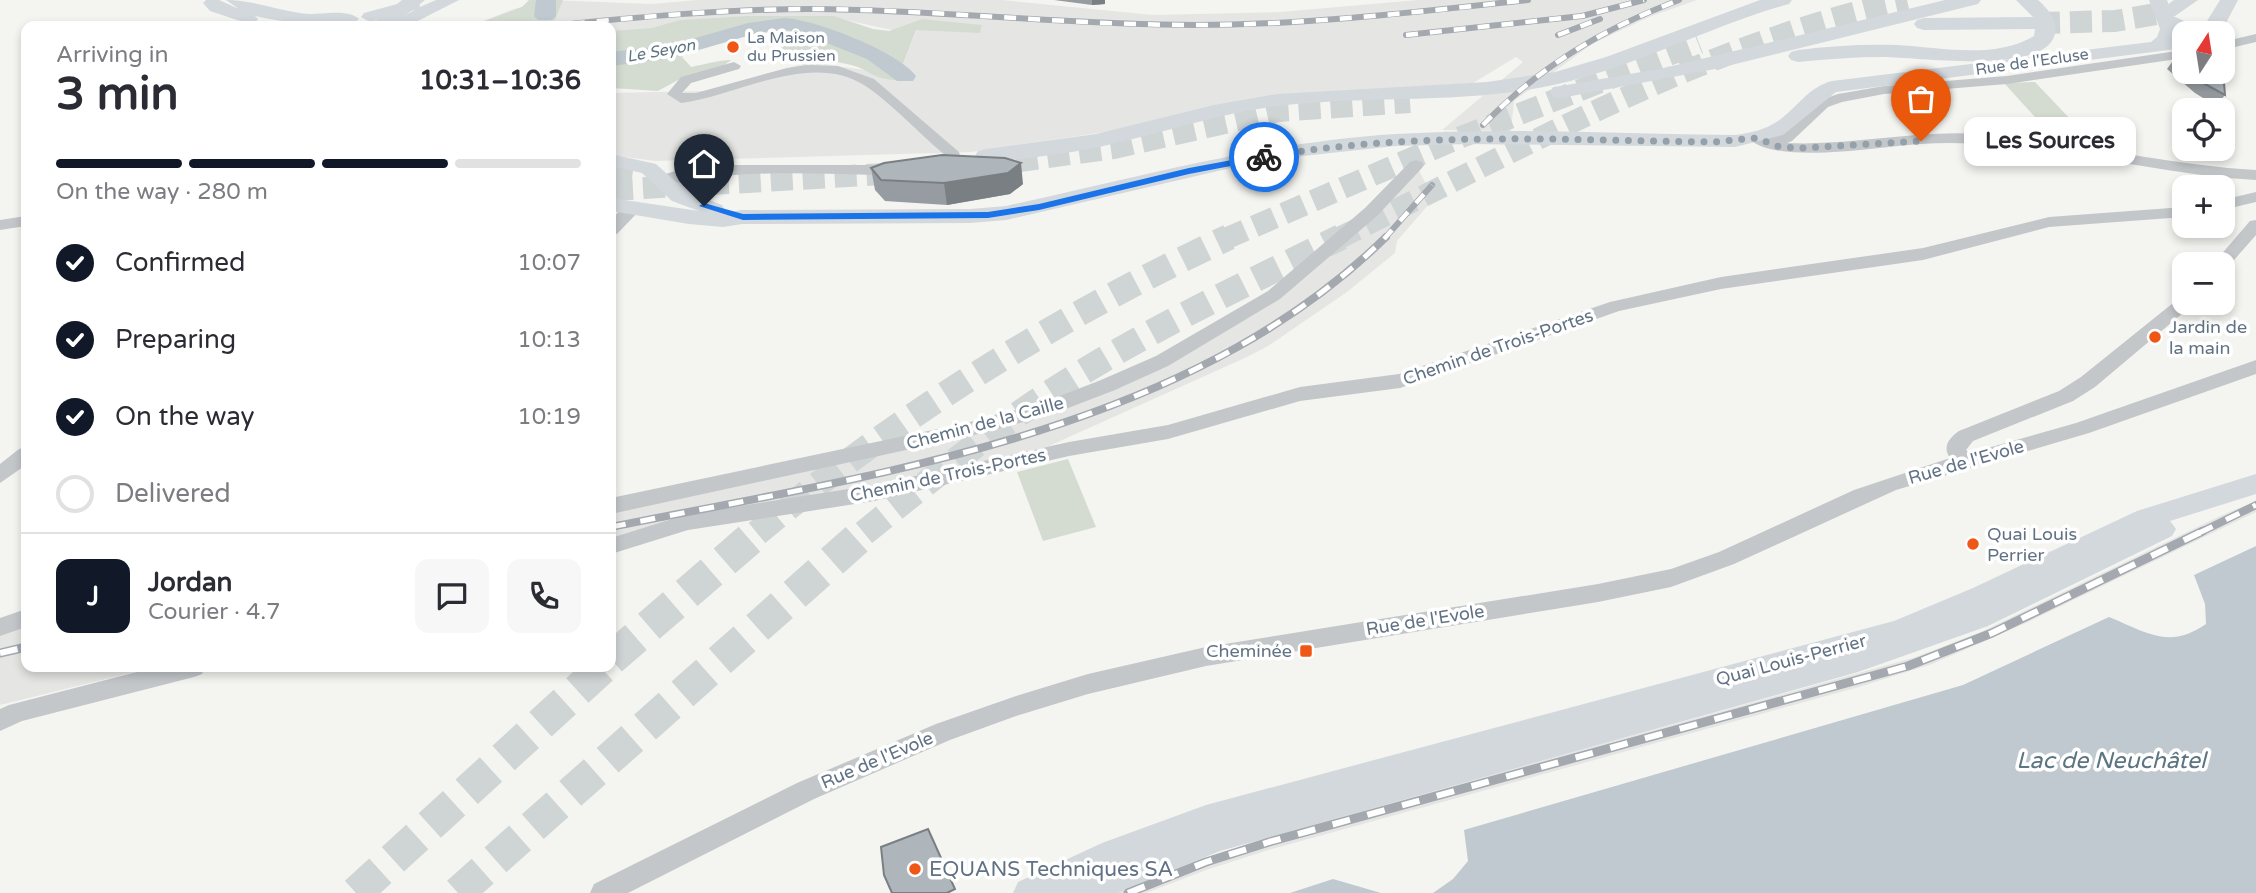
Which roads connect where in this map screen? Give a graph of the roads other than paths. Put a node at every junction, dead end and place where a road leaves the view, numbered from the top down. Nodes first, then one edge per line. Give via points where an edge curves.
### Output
1 (234, 0) edge
2 (415, 0) edge
3 (428, 0) edge
4 (451, 0) edge
5 (1736, 0) edge
6 (1782, 0) edge
7 (1971, 0) edge
8 (2026, 0) edge
9 (2189, 0) edge
10 (2229, 0) edge
11 (215, 1) edge
12 (2164, 10) edge
13 (255, 21) edge
14 (325, 21) edge
15 (381, 21) edge
16 (382, 21) edge
17 (401, 21) edge
18 (405, 21) edge
19 (423, 21) edge
20 (2218, 21) edge
21 (2038, 23) tunnel mouth
22 (2256, 38) edge
23 (1803, 41) junction
24 (2235, 43) edge
25 (2172, 44) edge
26 (2157, 46) junction
27 (1624, 56) junction
28 (2172, 56) edge
29 (734, 66) dead end
30 (1736, 67) dead end
31 (1410, 102) tunnel mouth
32 (1756, 138) junction
33 (986, 156) edge
34 (616, 161) tunnel mouth
35 (1416, 165) dead end
36 (710, 172) junction
37 (2256, 174) edge
38 (663, 181) junction
39 (2256, 197) edge
40 (2235, 202) edge
41 (693, 203) junction
42 (616, 205) edge
43 (633, 207) junction
44 (2172, 213) edge
45 (743, 217) junction
46 (21, 222) edge
47 (0, 225) edge
48 (616, 225) edge
49 (2256, 225) edge
50 (2232, 252) edge
51 (2172, 313) edge
52 (2256, 367) edge
53 (21, 458) edge
54 (1968, 462) junction
55 (0, 475) edge
56 (2244, 488) edge
57 (616, 505) edge
58 (616, 544) edge
59 (21, 620) edge
60 (0, 627) edge
61 (174, 672) edge
62 (0, 721) edge
63 (603, 893) edge
64 (1029, 893) edge
65 (1079, 893) edge

1 - 14 main road via 242,6
2 - 15 highway
3 - 16 main road
3 - 17 highway
4 - 18 main road
4 - 19 main road
5 - 27 highway via 1698,14
6 - 27 highway
7 - 23 highway
8 - 30 highway via 2041,14 2047,28 2043,39 2023,51 1836,52
9 - 12 highway
10 - 20 main road
11 - 13 main road via 216,8
12 - 26 main road via 2168,35
21 - 23 highway via 1906,25
22 - 24 street
23 - 31 highway via 1595,87
25 - 26 main road, Rue de l'Ecluse
26 - 32 main road, Rue de l'Ecluse via 1832,87 1816,94 1786,125
27 - 33 highway via 1519,85 1273,100 1110,138
28 - 32 street via 1838,98 1823,104 1787,138
29 - 36 street via 686,80 674,94 681,99 698,97 787,72 824,68 859,76 954,155 953,160 936,168 918,169
32 - 37 street via 1780,147 1802,148 1978,138 2043,144 2201,171
32 - 45 main road, Rue de l'Ecluse via 1713,142 1395,140 1303,150 1199,169 1006,213
34 - 38 main road via 649,168
35 - 57 street, Chemin de la Caille via 1371,212 1274,295 1162,361 1108,385 1043,410 966,430
36 - 38 street
36 - 41 street via 693,185
38 - 41 main road
38 - 43 main road
39 - 40 street
41 - 45 main road
42 - 43 main road
43 - 45 main road via 689,217
43 - 48 street
44 - 58 street, Chemin de Trois-Portes via 2049,222 1923,254 1721,283 1616,306 1400,381 1300,394 1168,432 874,493 688,522
46 - 47 street
49 - 50 street
51 - 54 street via 2066,396 1966,436 1955,452
52 - 54 street, Rue de l'Evole
53 - 55 street
54 - 63 street, Rue de l'Evole via 1864,495 1673,577 1312,637 1085,685 943,732 783,800
56 - 64 main road, Quai Louis-Perrier via 2146,518 1898,632 1170,832
56 - 65 main road via 1930,637 1219,836
59 - 60 street
61 - 62 street via 17,712

